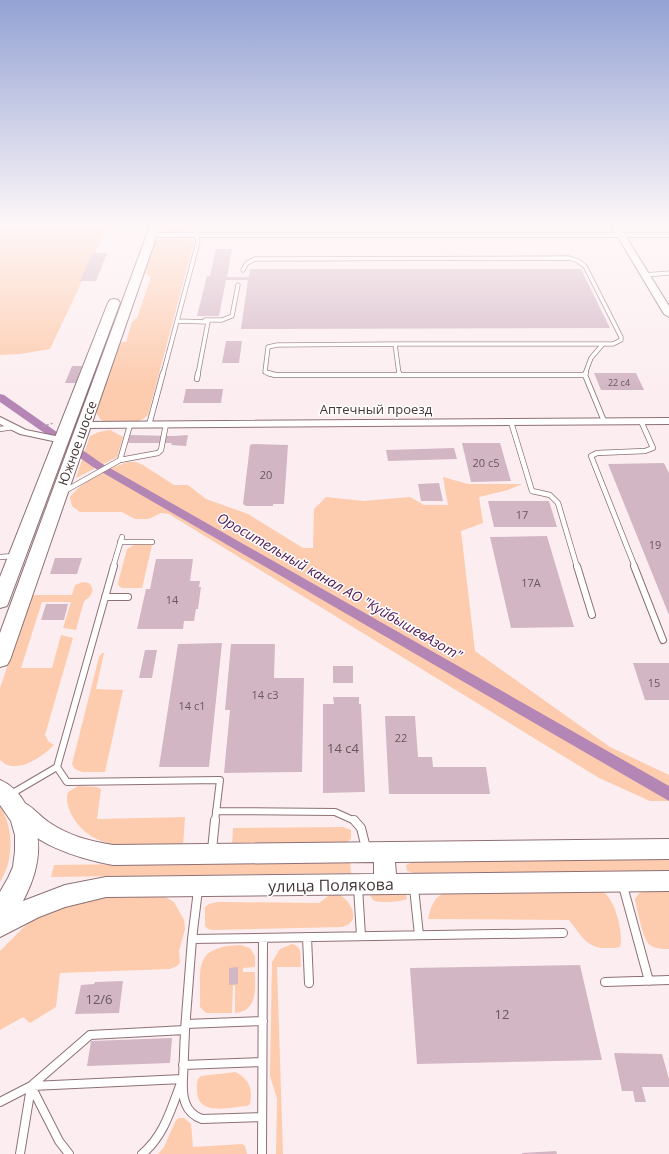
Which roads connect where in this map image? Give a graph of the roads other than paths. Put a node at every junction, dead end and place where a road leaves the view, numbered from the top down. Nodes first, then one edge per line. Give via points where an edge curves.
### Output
1 (129, 280) edge
2 (133, 280) edge
3 (188, 280) edge
4 (592, 280) edge
5 (648, 280) edge
6 (238, 285) dead end
7 (669, 314) edge
8 (177, 320) junction
9 (203, 320) junction
10 (395, 344) junction
11 (603, 344) junction
12 (399, 375) junction
13 (585, 375) junction
14 (197, 379) dead end
15 (0, 420) edge
16 (604, 421) junction
17 (641, 421) junction
18 (669, 421) edge
19 (512, 422) junction
20 (166, 424) junction
21 (84, 425) junction
22 (130, 425) junction
23 (149, 425) junction
24 (13, 427) junction
25 (0, 429) edge
26 (62, 440) junction
27 (120, 460) junction
28 (59, 494) junction
29 (152, 542) dead end
30 (17, 556) junction
31 (0, 557) edge
32 (105, 597) junction
33 (128, 597) dead end
34 (0, 602) edge
35 (592, 615) dead end
36 (663, 640) dead end
37 (0, 660) edge
38 (57, 768) junction
39 (7, 797) edge
40 (216, 811) junction
41 (669, 849) edge
42 (375, 852) junction
43 (212, 854) junction
44 (669, 881) edge
45 (622, 882) junction
46 (358, 884) junction
47 (385, 884) junction
48 (414, 884) junction
49 (198, 886) junction
50 (0, 913) edge
51 (0, 926) edge
52 (563, 933) dead end
53 (419, 935) junction
54 (362, 936) junction
55 (306, 937) junction
56 (263, 938) junction
57 (192, 939) junction
58 (649, 980) junction
59 (669, 980) edge
60 (605, 982) dead end
61 (308, 983) dead end
62 (262, 1021) junction
63 (186, 1027) junction
64 (262, 1062) junction
65 (183, 1065) junction
66 (183, 1079) junction
67 (31, 1086) junction
68 (0, 1102) edge
69 (262, 1117) junction
70 (20, 1154) edge
71 (69, 1154) edge
72 (142, 1154) edge
73 (262, 1154) edge

1 - 26 main road, Южное шоссе
2 - 21 main road, Южное шоссе
3 - 8 lane
4 - 11 lane via 621,337 619,342
5 - 7 street
6 - 9 lane via 231,317 222,320
8 - 9 lane
8 - 23 lane
9 - 14 lane via 208,324
10 - 11 lane
10 - 12 lane
10 - 12 lane via 272,345 267,349 265,369 268,374 274,375
11 - 13 lane via 591,358
12 - 13 lane
13 - 16 lane
15 - 24 street
16 - 17 street, Аптечный проезд
16 - 19 street, Аптечный проезд
17 - 18 street, Аптечный проезд
17 - 36 lane via 653,448 597,453 591,456
19 - 20 street, Аптечный проезд
19 - 35 lane via 532,491 546,492 554,496 558,503
20 - 23 street, Аптечный проезд
20 - 27 lane via 161,450 158,453
21 - 22 street, Аптечный проезд
21 - 28 main road, Южное шоссе
22 - 23 street, Аптечный проезд
22 - 27 lane
24 - 25 lane
24 - 26 street
26 - 30 main road, Южное шоссе
27 - 28 lane
28 - 37 main road, Южное шоссе
29 - 32 lane via 121,540
30 - 31 lane
30 - 34 main road, Южное шоссе
32 - 33 lane
32 - 38 lane
38 - 39 lane
38 - 40 lane via 67,782 220,780
39 - 43 main road via 32,823 48,834 87,851 113,856
39 - 50 main road via 24,822 28,840 26,864 19,886
40 - 42 lane via 335,812 352,817
40 - 43 lane
41 - 42 main road
42 - 43 main road
42 - 47 main road
44 - 45 main road, улица Полякова
45 - 48 main road, улица Полякова
45 - 58 lane
46 - 47 main road, улица Полякова
46 - 49 main road, улица Полякова
46 - 54 lane
47 - 48 main road, улица Полякова
48 - 53 lane
49 - 51 main road, улица Полякова via 106,887 64,896 31,909
49 - 57 lane
52 - 53 lane
53 - 54 lane
54 - 55 lane
55 - 56 lane
55 - 61 lane
56 - 57 lane
56 - 62 lane
57 - 63 lane
58 - 59 lane
58 - 60 lane
62 - 63 lane
62 - 64 lane
63 - 65 lane
63 - 67 lane via 90,1035
64 - 65 lane
64 - 69 lane
65 - 66 lane
66 - 67 lane
66 - 69 lane via 182,1094 185,1106 194,1117 202,1120
66 - 72 lane via 159,1138
67 - 68 lane
67 - 70 lane
67 - 71 lane via 59,1141
69 - 73 lane

